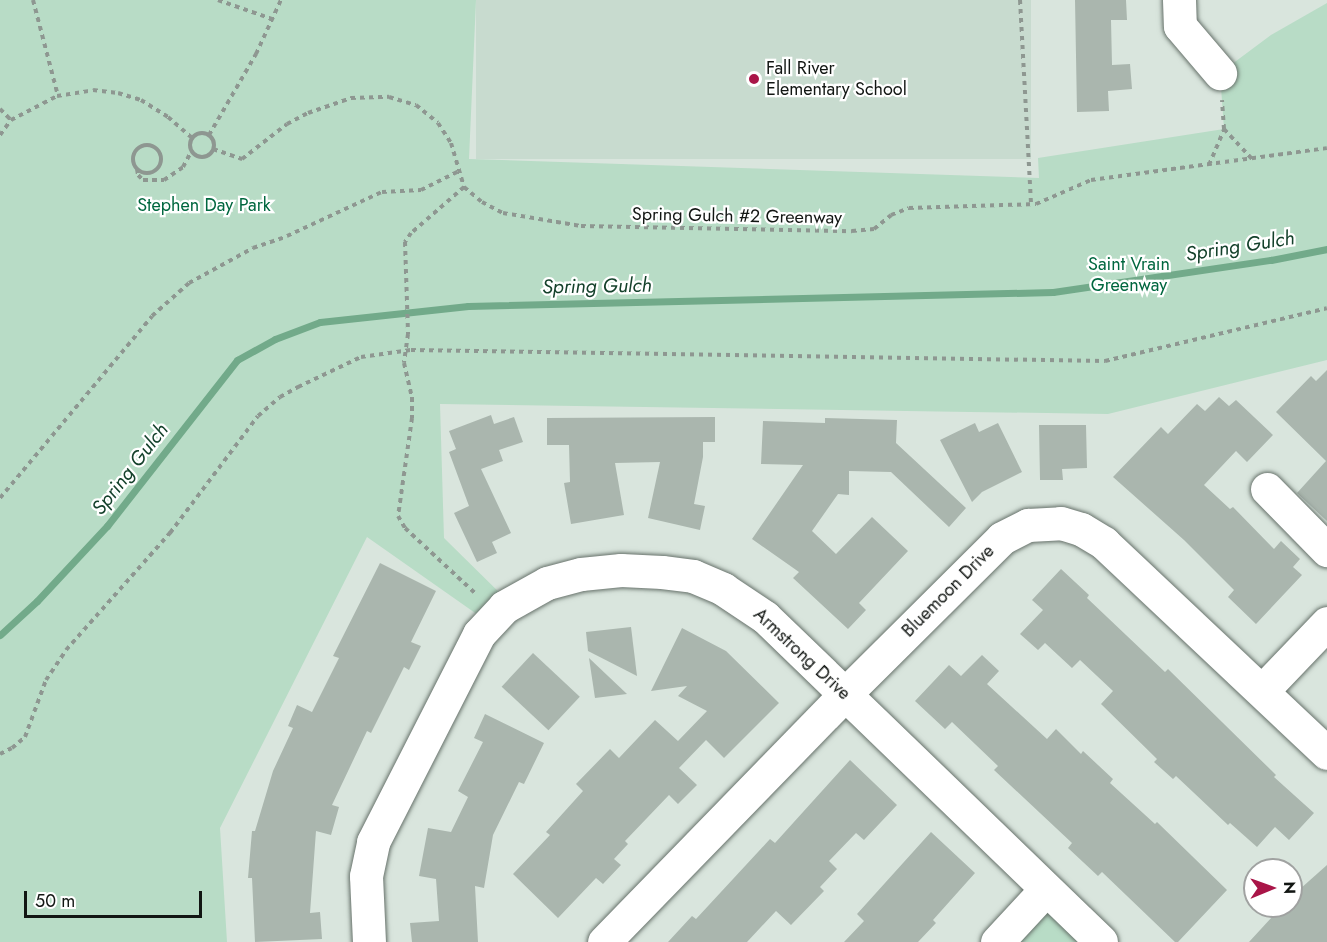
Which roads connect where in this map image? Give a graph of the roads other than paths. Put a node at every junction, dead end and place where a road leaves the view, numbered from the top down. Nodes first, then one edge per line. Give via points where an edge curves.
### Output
1 (1179, 0) edge
2 (1220, 73) road end
3 (1267, 489) dead end
4 (1327, 550) edge
5 (1327, 623) edge
6 (1262, 691) junction
7 (845, 694) junction
8 (1327, 753) edge
9 (1046, 889) junction
10 (369, 942) edge
11 (604, 942) edge
12 (997, 942) edge
13 (1101, 942) edge

1 - 2 street via 1180,26
3 - 4 street
5 - 6 street
6 - 7 street, Bluemoon Drive via 1104,543 1074,526 1046,523 1028,525 1002,538
6 - 8 street, Bluemoon Drive
7 - 9 street, Armstrong Drive
7 - 10 street, Armstrong Drive via 765,617 723,589 693,576 621,570 547,583 497,613 478,634 373,842 366,876
7 - 11 street, Bluemoon Drive
9 - 12 street
9 - 13 street, Armstrong Drive

